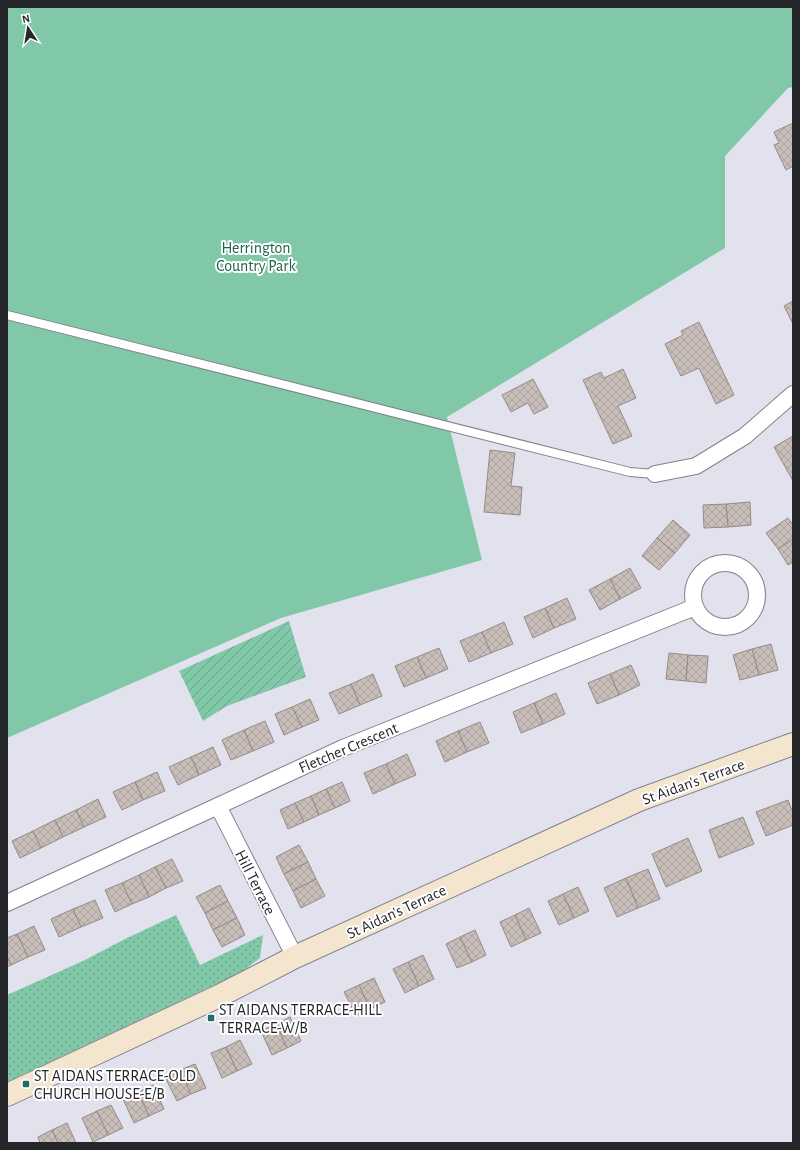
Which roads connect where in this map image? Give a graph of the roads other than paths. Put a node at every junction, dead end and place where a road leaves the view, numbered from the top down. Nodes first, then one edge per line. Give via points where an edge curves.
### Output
1 (7, 315) edge
2 (793, 394) edge
3 (655, 474) joint
4 (695, 606) dead end
5 (793, 744) edge
6 (218, 806) junction
7 (7, 903) edge
8 (294, 957) junction
9 (7, 1095) edge

1 - 3 lane via 630,472
2 - 3 street via 745,436 696,466
4 - 6 street, Fletcher Crescent via 343,748
5 - 8 main road, St Aidan's Terrace via 639,800
6 - 7 street, Fletcher Crescent
6 - 8 street, Hill Terrace
8 - 9 main road, St Aidan's Terrace via 219,996

